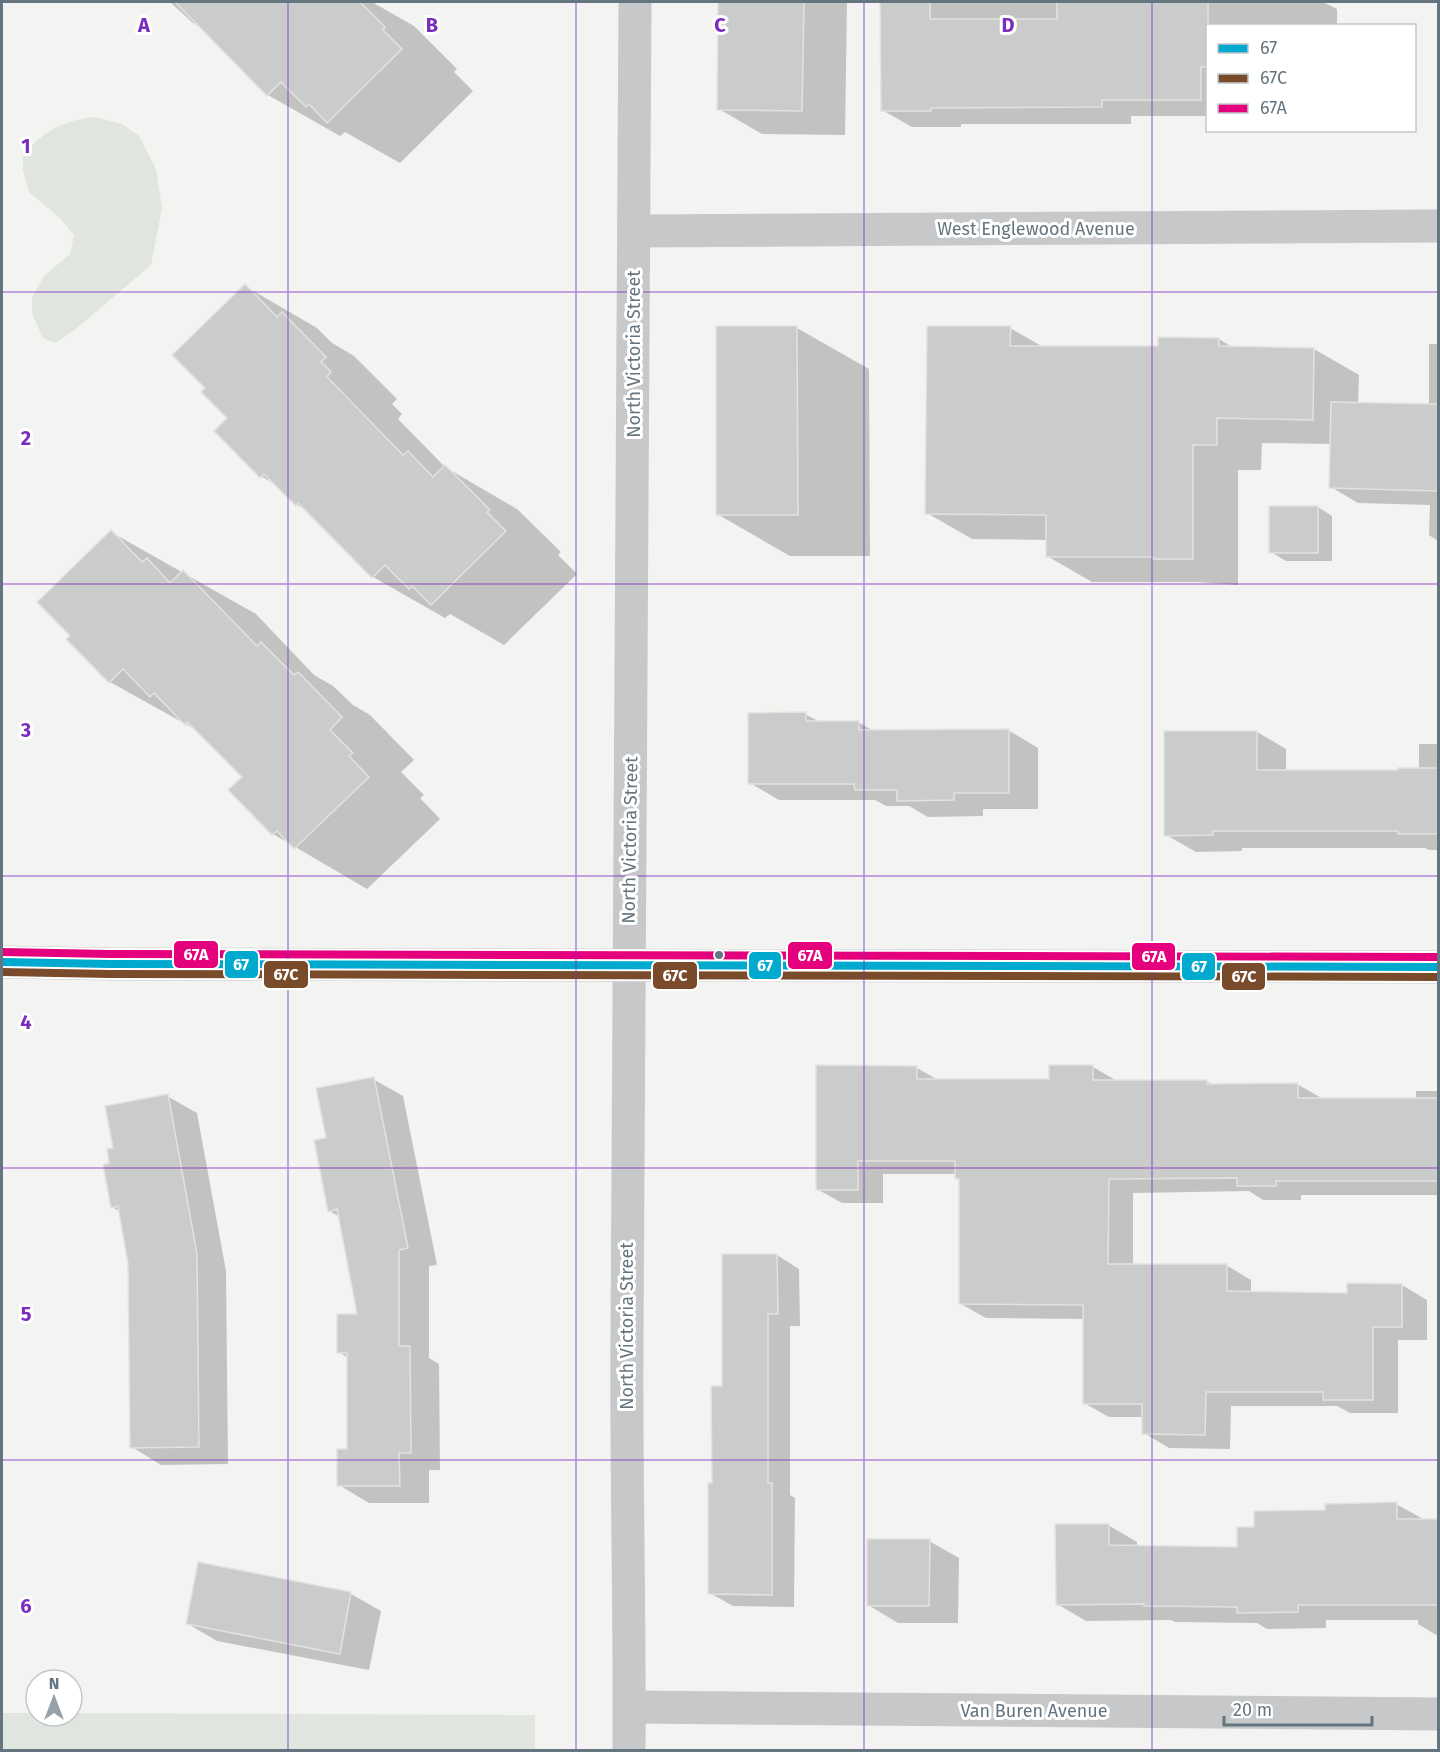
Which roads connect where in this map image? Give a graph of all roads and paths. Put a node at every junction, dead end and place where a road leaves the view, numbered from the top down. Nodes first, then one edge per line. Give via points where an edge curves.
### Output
1 (635, 2) edge
2 (1438, 226) edge
3 (634, 231) junction
4 (2, 962) edge
5 (628, 965) junction
6 (1438, 967) edge
7 (630, 1707) junction
8 (1438, 1714) edge
9 (629, 1750) edge

1 - 3 street, North Victoria Street
2 - 3 street, West Englewood Avenue
3 - 5 street, North Victoria Street
4 - 5 street
5 - 6 street
5 - 7 street, North Victoria Street
7 - 8 street, Van Buren Avenue
7 - 9 street, North Victoria Street

